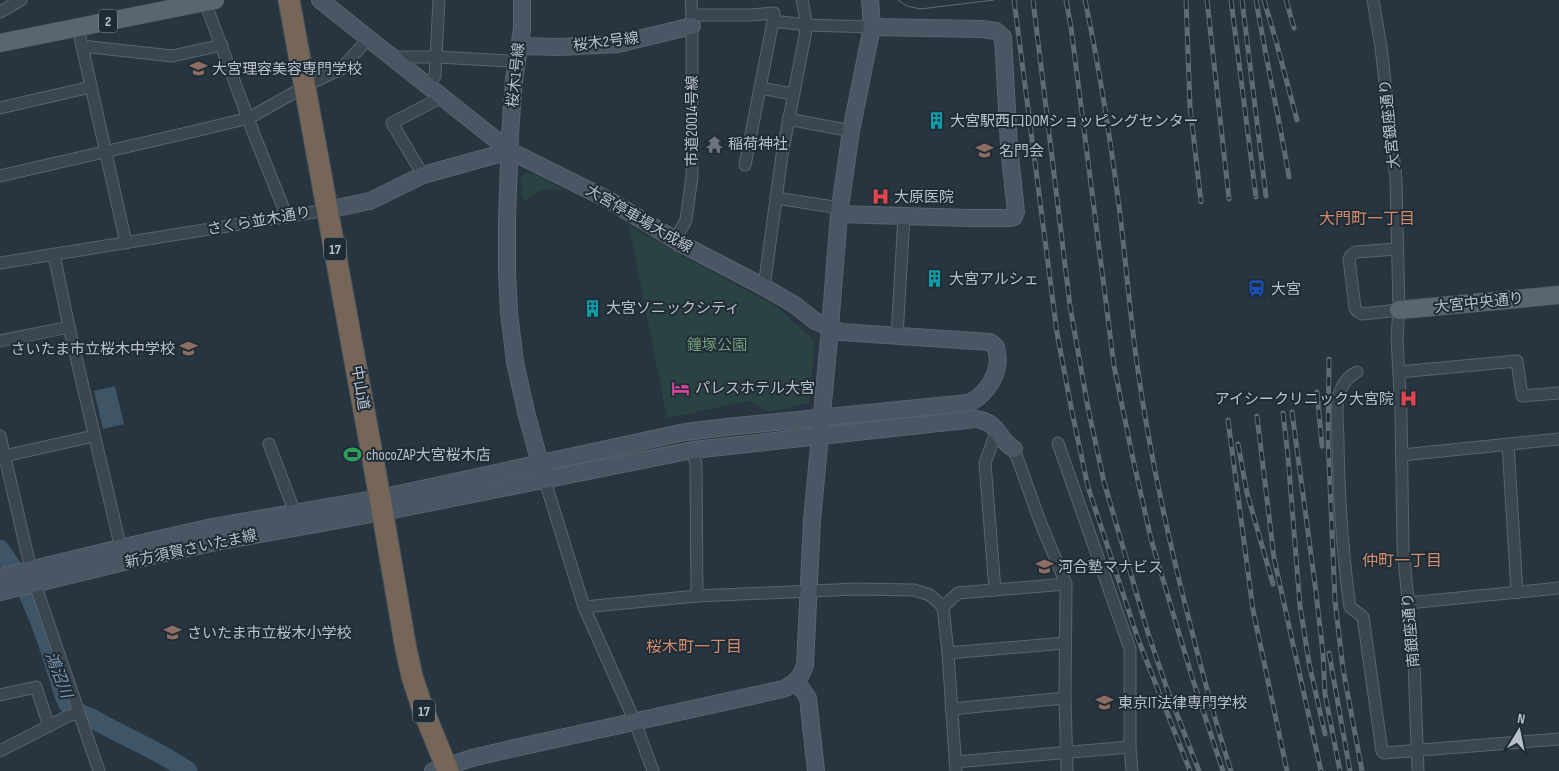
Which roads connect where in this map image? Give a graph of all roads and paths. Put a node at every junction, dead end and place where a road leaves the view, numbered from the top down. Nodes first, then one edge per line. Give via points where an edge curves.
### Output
1 (21, 0) edge
2 (289, 0) edge
3 (320, 0) edge
4 (439, 0) edge
5 (522, 0) edge
6 (691, 0) edge
7 (802, 0) edge
8 (870, 0) edge
9 (1373, 0) edge
10 (210, 1) edge
11 (0, 12) edge
12 (692, 21) junction
13 (773, 21) junction
14 (807, 25) junction
15 (872, 27) junction
16 (78, 28) junction
17 (368, 39) junction
18 (0, 43) edge
19 (222, 45) junction
20 (82, 46) junction
21 (519, 46) junction
22 (391, 57) junction
23 (436, 57) junction
24 (509, 60) dead end
25 (427, 86) junction
26 (91, 87) junction
27 (305, 87) junction
28 (760, 88) junction
29 (793, 94) junction
30 (442, 97) junction
31 (0, 108) edge
32 (249, 118) junction
33 (788, 119) junction
34 (851, 131) junction
35 (510, 150) junction
36 (105, 151) junction
37 (745, 165) dead end
38 (423, 175) junction
39 (0, 176) edge
40 (776, 198) junction
41 (327, 210) junction
42 (840, 211) junction
43 (904, 216) junction
44 (288, 217) junction
45 (675, 240) junction
46 (126, 243) junction
47 (1397, 249) junction
48 (54, 255) junction
49 (0, 264) edge
50 (764, 287) junction
51 (1559, 295) edge
52 (1400, 310) junction
53 (69, 327) junction
54 (836, 330) junction
55 (897, 336) junction
56 (0, 341) edge
57 (1399, 370) junction
58 (1357, 372) dead end
59 (1559, 393) edge
60 (822, 418) junction
61 (997, 430) junction
62 (0, 436) edge
63 (94, 436) junction
64 (820, 436) junction
65 (1559, 439) edge
66 (268, 444) dead end
67 (1058, 444) dead end
68 (1508, 444) junction
69 (693, 450) junction
70 (1014, 450) joint
71 (1402, 455) junction
72 (2, 456) edge
73 (540, 464) junction
74 (545, 481) junction
75 (382, 505) junction
76 (295, 513) junction
77 (122, 555) junction
78 (31, 577) junction
79 (5, 584) edge
80 (1066, 584) junction
81 (1559, 588) edge
82 (995, 590) junction
83 (810, 591) junction
84 (1517, 592) junction
85 (697, 596) junction
86 (1408, 603) junction
87 (943, 607) junction
88 (584, 608) junction
89 (1064, 643) junction
90 (948, 653) junction
91 (797, 682) junction
92 (0, 695) edge
93 (1064, 698) junction
94 (951, 709) junction
95 (76, 714) junction
96 (635, 722) junction
97 (49, 726) junction
98 (1559, 739) edge
99 (1130, 747) junction
100 (1418, 749) junction
101 (0, 752) edge
102 (1067, 752) junction
103 (956, 766) edge
104 (442, 770) edge
105 (99, 771) edge
106 (653, 771) edge
107 (816, 771) edge
108 (1067, 771) edge
109 (1132, 771) edge
110 (1418, 771) edge

1 - 11 street
2 - 27 highway, 中山道 / 17
3 - 17 street, 大宮停車場大成線
4 - 23 street
5 - 21 street, 桜木1号線
6 - 12 street, 市道20014号線
7 - 14 street
8 - 15 street
9 - 47 street, 大宮銀座通り via 1394,159
10 - 16 main road, 2
10 - 19 street
12 - 13 street via 774,13
12 - 21 street, 桜木2号線 via 618,44 558,48
12 - 45 street, 市道20014号線 via 692,176 686,220
13 - 14 street
13 - 28 street
14 - 15 street
14 - 29 street
15 - 34 street
15 - 43 street via 982,29 996,31 1003,37 1016,206 1014,216
16 - 18 main road, 2
16 - 20 street
17 - 22 street, 大宮停車場大成線
17 - 27 street via 341,69
19 - 20 street via 172,56
19 - 32 street
20 - 26 street
21 - 35 street, 桜木1号線
22 - 23 street
22 - 25 street, 大宮停車場大成線
23 - 24 street
23 - 25 street via 435,76
25 - 30 street, 大宮停車場大成線
26 - 31 street
26 - 36 street
27 - 32 street
27 - 41 highway, 中山道 / 17
28 - 29 street
28 - 37 street
29 - 33 street
30 - 35 street, 大宮停車場大成線
30 - 38 street via 392,123
32 - 36 street
32 - 44 street
33 - 34 street
33 - 40 street
34 - 42 street
35 - 38 street, さくら並木通り
35 - 45 street, 大宮停車場大成線 via 607,199
35 - 73 street, 桜木1号線 via 507,219 509,312 515,362
36 - 39 street
36 - 46 street
38 - 41 street, さくら並木通り via 370,201
40 - 42 street
40 - 50 street
41 - 44 street, さくら並木通り
41 - 75 highway, 中山道 / 17
42 - 43 street
42 - 54 street
43 - 55 street
44 - 46 street, さくら並木通り
45 - 50 street, 大宮停車場大成線
46 - 48 street, さくら並木通り
47 - 52 street, 大宮銀座通り
47 - 52 street via 1356,252 1349,259 1358,312
48 - 49 street, さくら並木通り
48 - 53 street
50 - 54 street, 大宮停車場大成線 via 815,321
51 - 52 main road, 大宮中央通り
52 - 57 street, 南銀座通り via 1397,337
53 - 56 street
53 - 63 street
54 - 55 street, 大宮停車場大成線
54 - 60 street
55 - 60 street, 大宮停車場大成線 via 990,342 996,347 998,366 975,401
57 - 59 street via 1517,361 1522,396
57 - 71 street, 南銀座通り
58 - 100 street via 1350,375 1338,396 1346,583 1350,607 1363,617 1382,751
60 - 64 street
60 - 73 street via 685,432
61 - 64 street via 987,422 975,420
61 - 70 street
61 - 82 street via 985,463
62 - 72 street
63 - 72 street
63 - 77 street
64 - 69 street
64 - 83 street via 812,521
65 - 68 street
66 - 76 street
67 - 99 street via 1130,649
68 - 71 street
68 - 84 street
69 - 74 street
69 - 85 street via 696,465
70 - 80 street
71 - 86 street, 南銀座通り via 1403,548
72 - 78 street
73 - 74 street, 桜木1号線
73 - 75 street
74 - 75 street
74 - 88 street
75 - 76 street, 新方須賀さいたま線
75 - 77 street, 新方須賀さいたま線 via 257,534
75 - 104 highway, 中山道 / 17 via 412,676
76 - 77 street, 新方須賀さいたま線 via 212,527
77 - 78 street, 新方須賀さいたま線
78 - 79 street, 新方須賀さいたま線
78 - 95 street
80 - 82 street
80 - 89 street
81 - 84 street
82 - 87 street via 958,593
83 - 85 street
83 - 87 street via 914,590 930,595
83 - 91 street via 805,665
84 - 86 street
85 - 88 street
86 - 100 street, 南銀座通り
87 - 90 street
88 - 96 street
89 - 90 street
89 - 93 street
90 - 94 street
91 - 96 street via 783,689
91 - 107 street via 808,698
92 - 97 street via 36,687
93 - 94 street
93 - 102 street
94 - 103 street
95 - 97 street
95 - 105 street
96 - 104 street via 506,750
96 - 106 street
97 - 101 street
98 - 100 street
99 - 102 street
99 - 109 street
100 - 110 street, 南銀座通り
102 - 103 street
102 - 108 street

